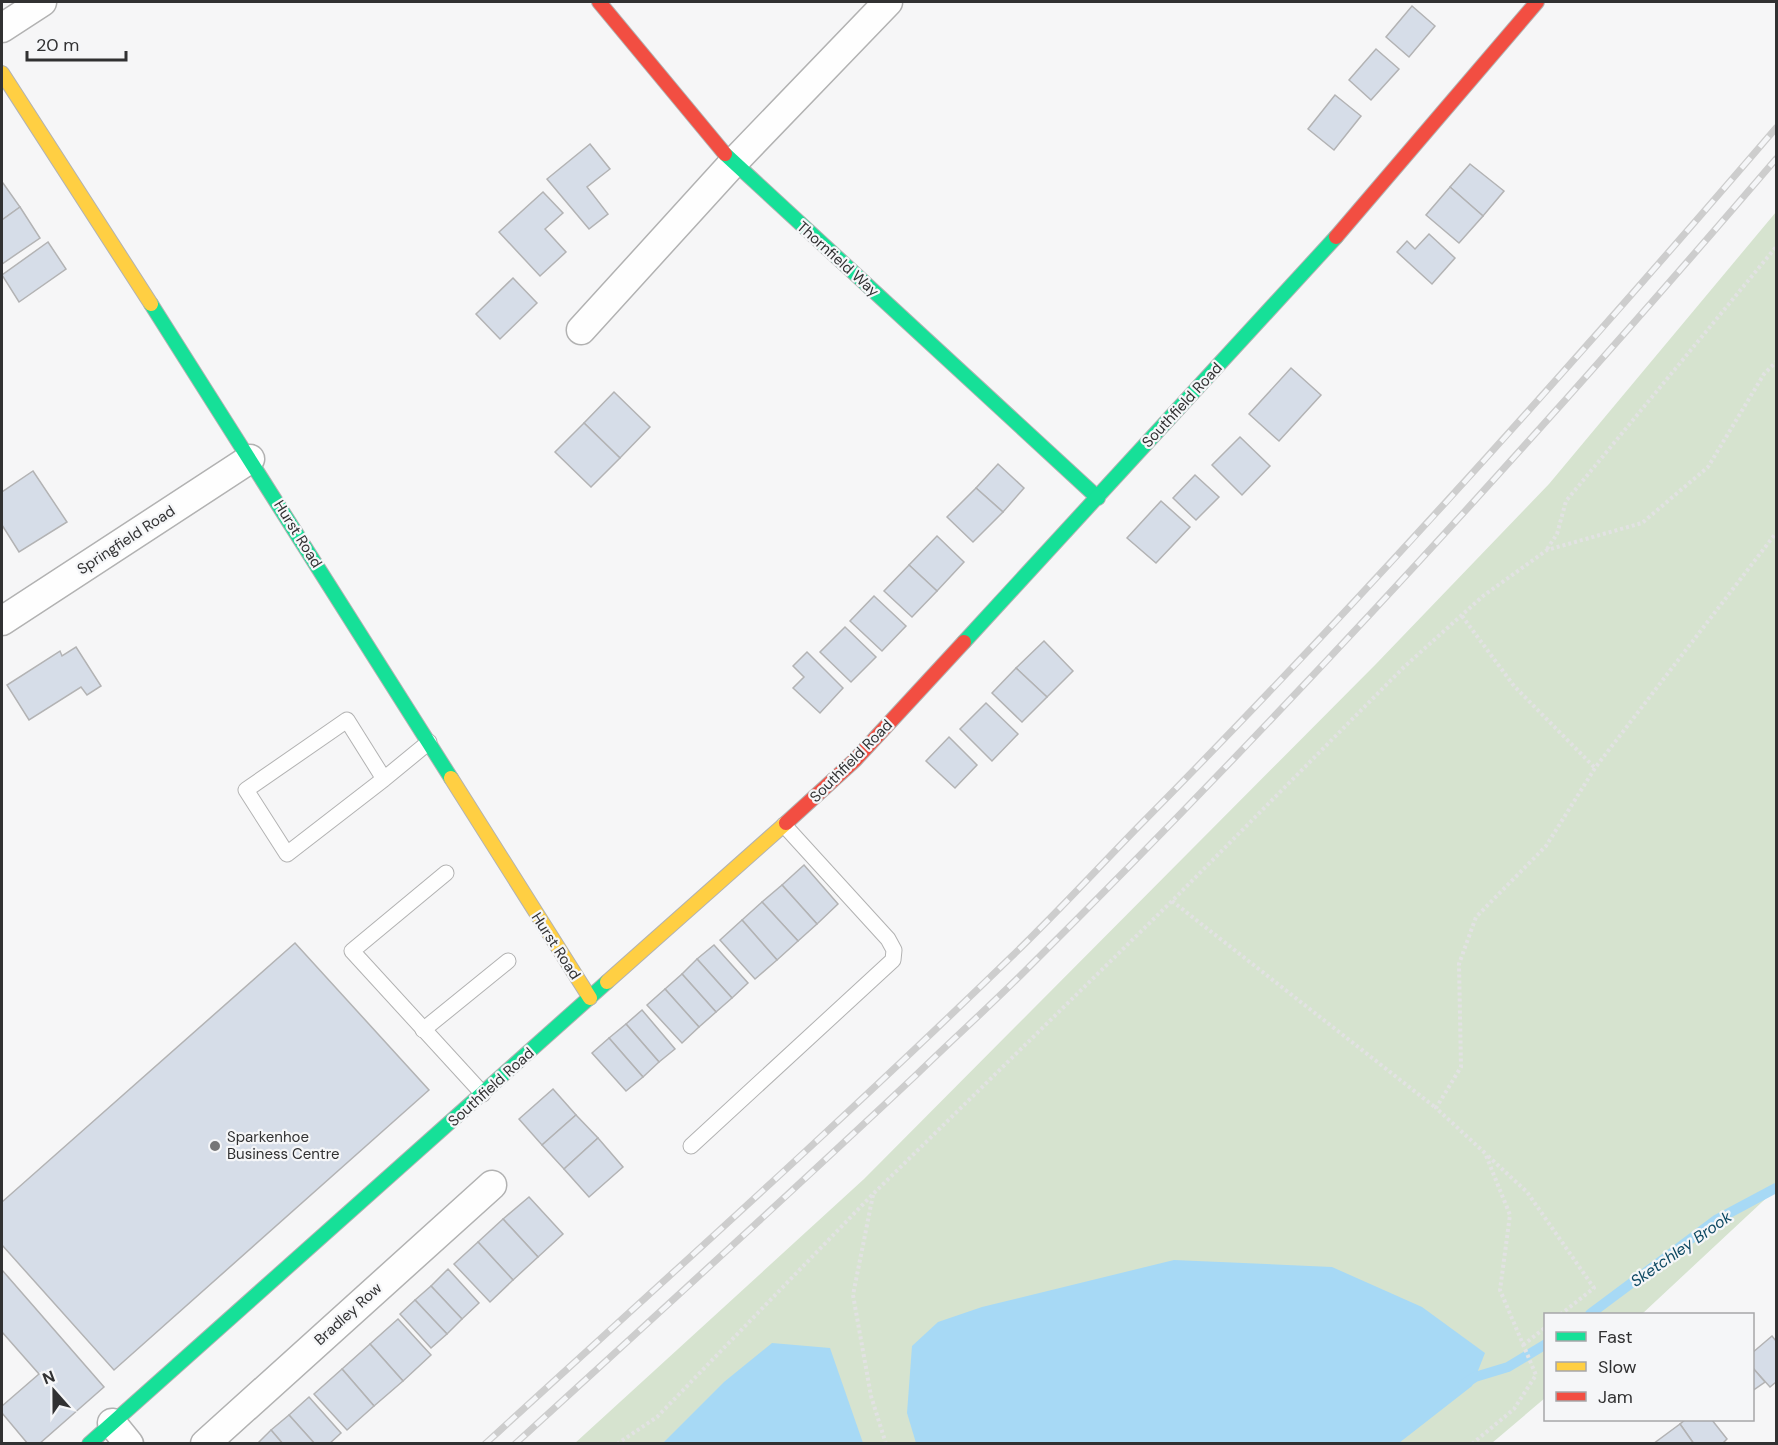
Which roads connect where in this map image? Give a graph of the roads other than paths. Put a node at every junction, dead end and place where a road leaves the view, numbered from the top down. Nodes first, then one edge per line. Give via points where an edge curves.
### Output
1 (42, 2) edge
2 (599, 2) edge
3 (888, 2) edge
4 (1537, 2) edge
5 (2, 28) edge
6 (2, 73) edge
7 (733, 163) junction
8 (581, 330) dead end
9 (250, 459) junction
10 (1098, 498) junction
11 (2, 621) edge
12 (429, 742) junction
13 (384, 779) junction
14 (784, 825) junction
15 (447, 873) dead end
16 (508, 961) dead end
17 (590, 998) junction
18 (423, 1030) junction
19 (483, 1094) junction
20 (691, 1146) dead end
21 (492, 1185) dead end
22 (121, 1433) edge
23 (89, 1443) edge
24 (204, 1443) edge

1 - 5 street
2 - 7 main road, Thornfield Way
3 - 7 street
4 - 10 main road, Southfield Road via 1359,212
6 - 9 main road, Hurst Road
7 - 8 street
7 - 10 main road, Thornfield Way
9 - 11 street, Springfield Road
9 - 12 main road, Hurst Road
10 - 14 main road, Southfield Road via 855,760
12 - 13 lane
12 - 17 main road, Hurst Road
13 - 13 lane via 287,854 246,790 348,720
14 - 17 main road, Southfield Road
14 - 20 lane via 888,939 894,950 892,960
15 - 18 lane via 352,951
16 - 18 lane
17 - 19 main road, Southfield Road
18 - 19 lane
19 - 22 main road, Southfield Road
21 - 24 street, Bradley Row
22 - 23 main road, Southfield Road

